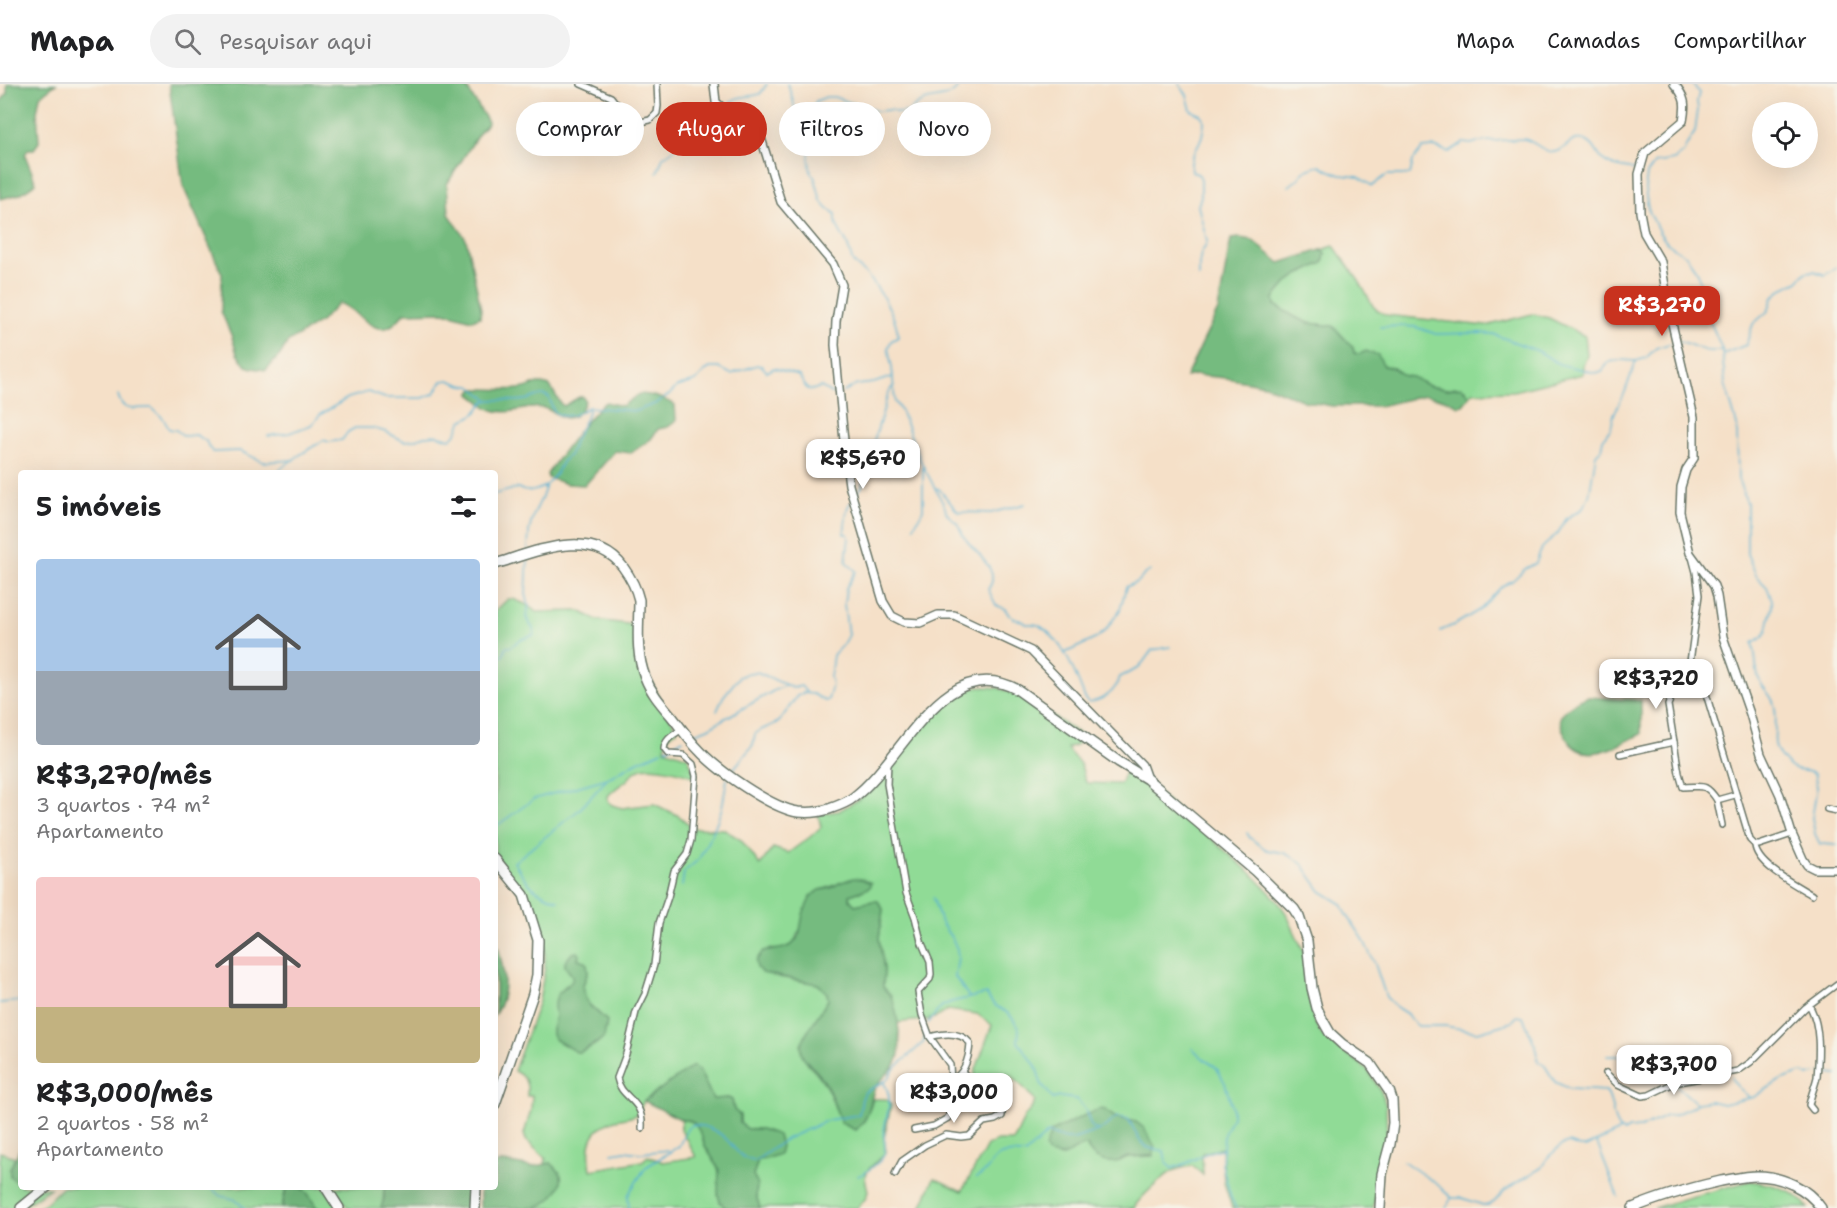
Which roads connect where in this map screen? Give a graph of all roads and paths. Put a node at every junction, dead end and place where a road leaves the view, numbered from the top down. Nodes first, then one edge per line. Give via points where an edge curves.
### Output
1 (581, 84) edge
2 (657, 84) edge
3 (714, 84) edge
4 (1674, 84) edge
5 (1690, 553) junction
6 (498, 563) edge
7 (1690, 662) junction
8 (682, 729) junction
9 (1674, 742) junction
10 (1620, 754) dead end
11 (888, 762) junction
12 (1147, 779) junction
13 (1736, 795) junction
14 (1717, 800) junction
15 (1827, 809) dead end
16 (1837, 811) edge
17 (1722, 825) dead end
18 (1792, 834) junction
19 (1755, 844) junction
20 (498, 863) edge
21 (1837, 869) edge
22 (1812, 895) dead end
23 (1837, 984) edge
24 (1809, 1005) junction
25 (930, 1037) junction
26 (962, 1072) junction
27 (1605, 1072) dead end
28 (951, 1082) junction
29 (498, 1095) edge
30 (1813, 1110) dead end
31 (642, 1128) dead end
32 (914, 1130) dead end
33 (895, 1174) dead end
34 (43, 1190) edge
35 (328, 1190) edge
36 (476, 1190) edge
37 (21, 1208) edge
38 (339, 1208) edge
39 (476, 1208) edge
40 (1380, 1208) edge
41 (1633, 1208) edge
42 (1821, 1208) edge

1 - 2 street via 610,97 627,117 641,122 657,113
3 - 12 street via 716,102 745,120 762,141 781,202 833,264 842,285 835,345 849,485 883,601 892,616 920,623 938,615 954,615 1031,651 1142,765
4 - 5 street via 1686,104 1683,121 1645,153 1639,174 1640,212 1644,233 1661,262 1694,417 1694,458 1681,487 1680,512
5 - 7 street via 1700,595
5 - 18 street via 1714,586 1725,644
6 - 8 highway via 542,550 582,544 599,547 615,557 629,575 639,600 637,643 645,677
7 - 9 street via 1668,705
7 - 13 street via 1698,667
8 - 11 highway via 723,772 771,802 797,812 827,810 848,802
8 - 31 street via 668,739 664,749 668,754 683,755 693,764 696,776 691,840 687,854 674,872 659,923 654,965 617,1078 621,1089 637,1105 643,1118
9 - 10 street
9 - 14 street via 1683,787 1705,788
11 - 12 highway via 924,716 946,696 968,685 1001,683 1018,690
11 - 25 street via 887,784 906,892 930,962 930,979 918,992
12 - 40 highway via 1255,871 1299,917 1322,1019 1330,1033 1370,1064 1392,1100 1393,1123 1382,1174
13 - 14 street
13 - 19 street via 1750,840
14 - 17 street
15 - 16 street
18 - 19 street
18 - 21 street via 1807,865
19 - 22 street via 1766,865
20 - 29 highway via 524,896 538,940 533,994
23 - 24 street
24 - 27 street via 1738,1071 1674,1083 1645,1096 1618,1085
24 - 30 street via 1817,1027 1817,1074 1809,1105
25 - 26 street via 958,1034 969,1041
25 - 28 street via 950,1065
26 - 28 street
26 - 33 street via 998,1099 1002,1116 984,1122 969,1136 946,1135 925,1144 902,1161
28 - 32 street via 948,1118
34 - 37 highway
35 - 38 highway
36 - 39 highway
41 - 42 highway via 1701,1186 1760,1176 1797,1187 1812,1196

